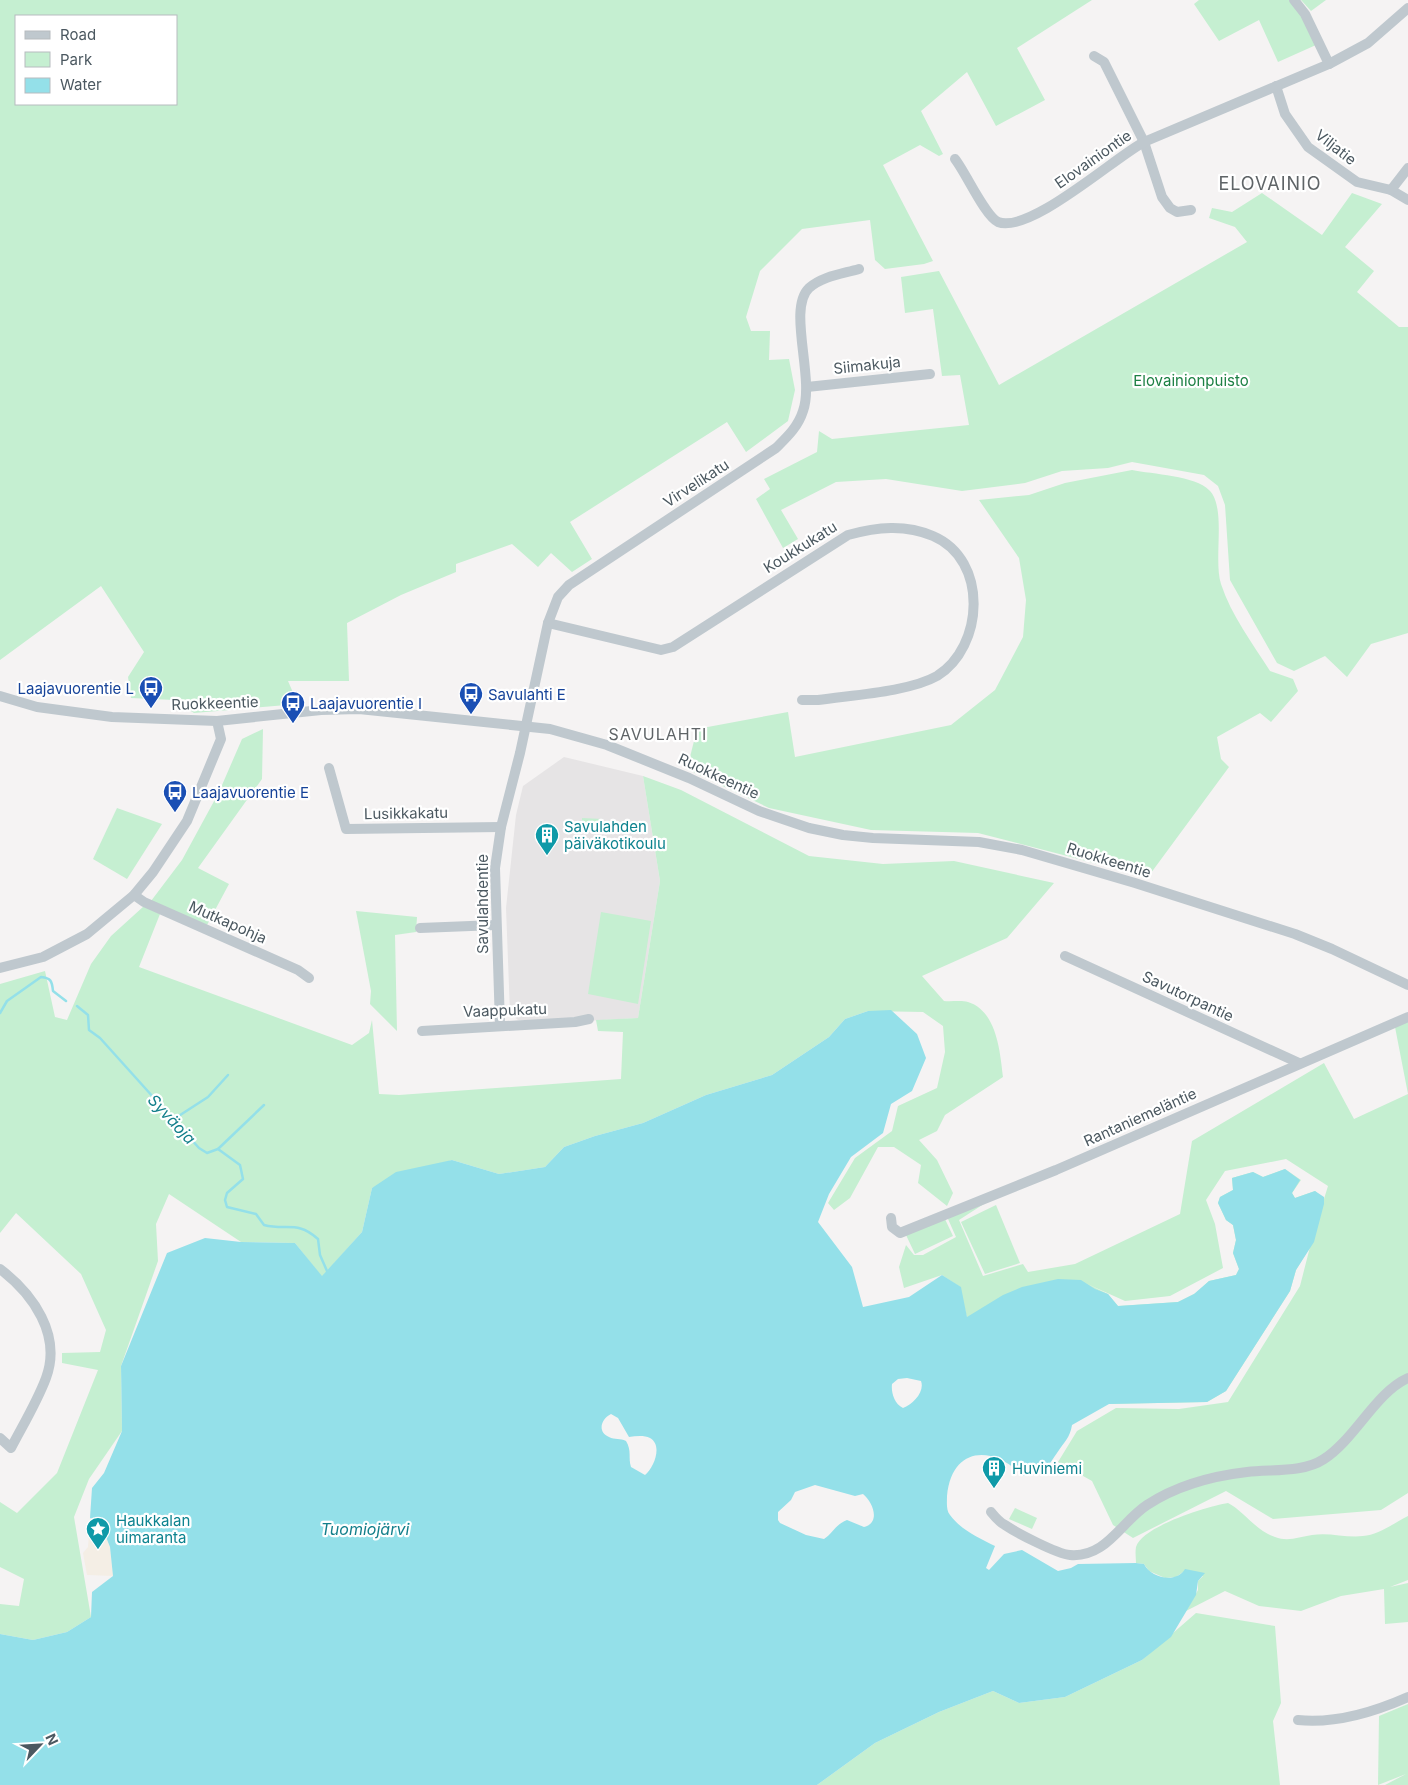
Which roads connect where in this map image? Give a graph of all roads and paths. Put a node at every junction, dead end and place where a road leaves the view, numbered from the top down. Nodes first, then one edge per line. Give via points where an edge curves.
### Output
1 (1294, 0) edge
2 (1408, 8) edge
3 (1094, 56) dead end
4 (1329, 64) junction
5 (1276, 86) junction
6 (1144, 142) junction
7 (955, 159) dead end
8 (1408, 168) edge
9 (1391, 190) junction
10 (1408, 200) edge
11 (1191, 210) dead end
12 (859, 269) dead end
13 (930, 374) dead end
14 (807, 387) junction
15 (548, 623) junction
16 (0, 696) edge
17 (802, 700) dead end
18 (216, 721) junction
19 (525, 727) junction
20 (329, 768) dead end
21 (500, 827) junction
22 (134, 895) junction
23 (496, 925) junction
24 (420, 928) dead end
25 (1065, 956) dead end
26 (0, 968) edge
27 (309, 978) dead end
28 (1408, 985) edge
29 (1408, 1017) edge
30 (589, 1019) dead end
31 (500, 1025) junction
32 (422, 1031) dead end
33 (1299, 1063) junction
34 (891, 1218) dead end
35 (0, 1269) edge
36 (1408, 1378) edge
37 (0, 1438) edge
38 (991, 1512) dead end
39 (1408, 1697) edge
40 (1298, 1720) dead end

1 - 4 street via 1305,14
2 - 4 street, Elovainiontie via 1368,42
3 - 6 street via 1104,62
4 - 5 street, Elovainiontie
5 - 6 street, Elovainiontie
5 - 9 street, Viljatie via 1285,114 1308,147 1358,182
6 - 7 street, Elovainiontie via 1124,152 1067,197 1016,223 998,222 987,212
6 - 11 street via 1162,197 1170,208 1178,212
8 - 9 street
9 - 10 street, Viljatie
12 - 14 street, Virvelikatu via 822,279 808,289 800,302
13 - 14 street, Siimakuja
14 - 15 street, Virvelikatu via 804,410 795,428 776,448 569,585 558,597
15 - 17 street, Koukkukatu via 661,650 673,647 848,535 874,527 900,528 933,536 952,550 971,584 974,621 965,645 947,668 918,684
15 - 19 street, Virvelikatu
16 - 18 street, Ruokkeentie via 37,707 112,717
18 - 19 street, Ruokkeentie via 359,709
18 - 22 street via 220,739 187,820
19 - 21 street, Savulahdentie
19 - 28 street, Ruokkeentie via 573,734 607,745 759,811 809,828 873,838 979,842 1056,859 1295,934
20 - 21 street, Lusikkakatu via 346,829
21 - 23 street, Savulahdentie via 495,868
22 - 26 street via 87,934 43,957
22 - 27 street, Mutkapohja via 298,970
23 - 24 street
23 - 31 street, Savulahdentie
25 - 33 street, Savutorpantie
29 - 33 street, Rantaniemeläntie
30 - 31 street, Vaappukatu
31 - 32 street, Vaappukatu
33 - 34 street, Rantaniemeläntie via 1056,1170 900,1232 892,1226
35 - 37 street via 29,1296 49,1340 46,1377 11,1448
36 - 38 street via 1394,1386 1323,1460 1308,1467 1224,1476 1186,1486 1143,1508 1102,1547 1079,1554 1064,1554 1004,1525
39 - 40 street via 1381,1709 1343,1718

